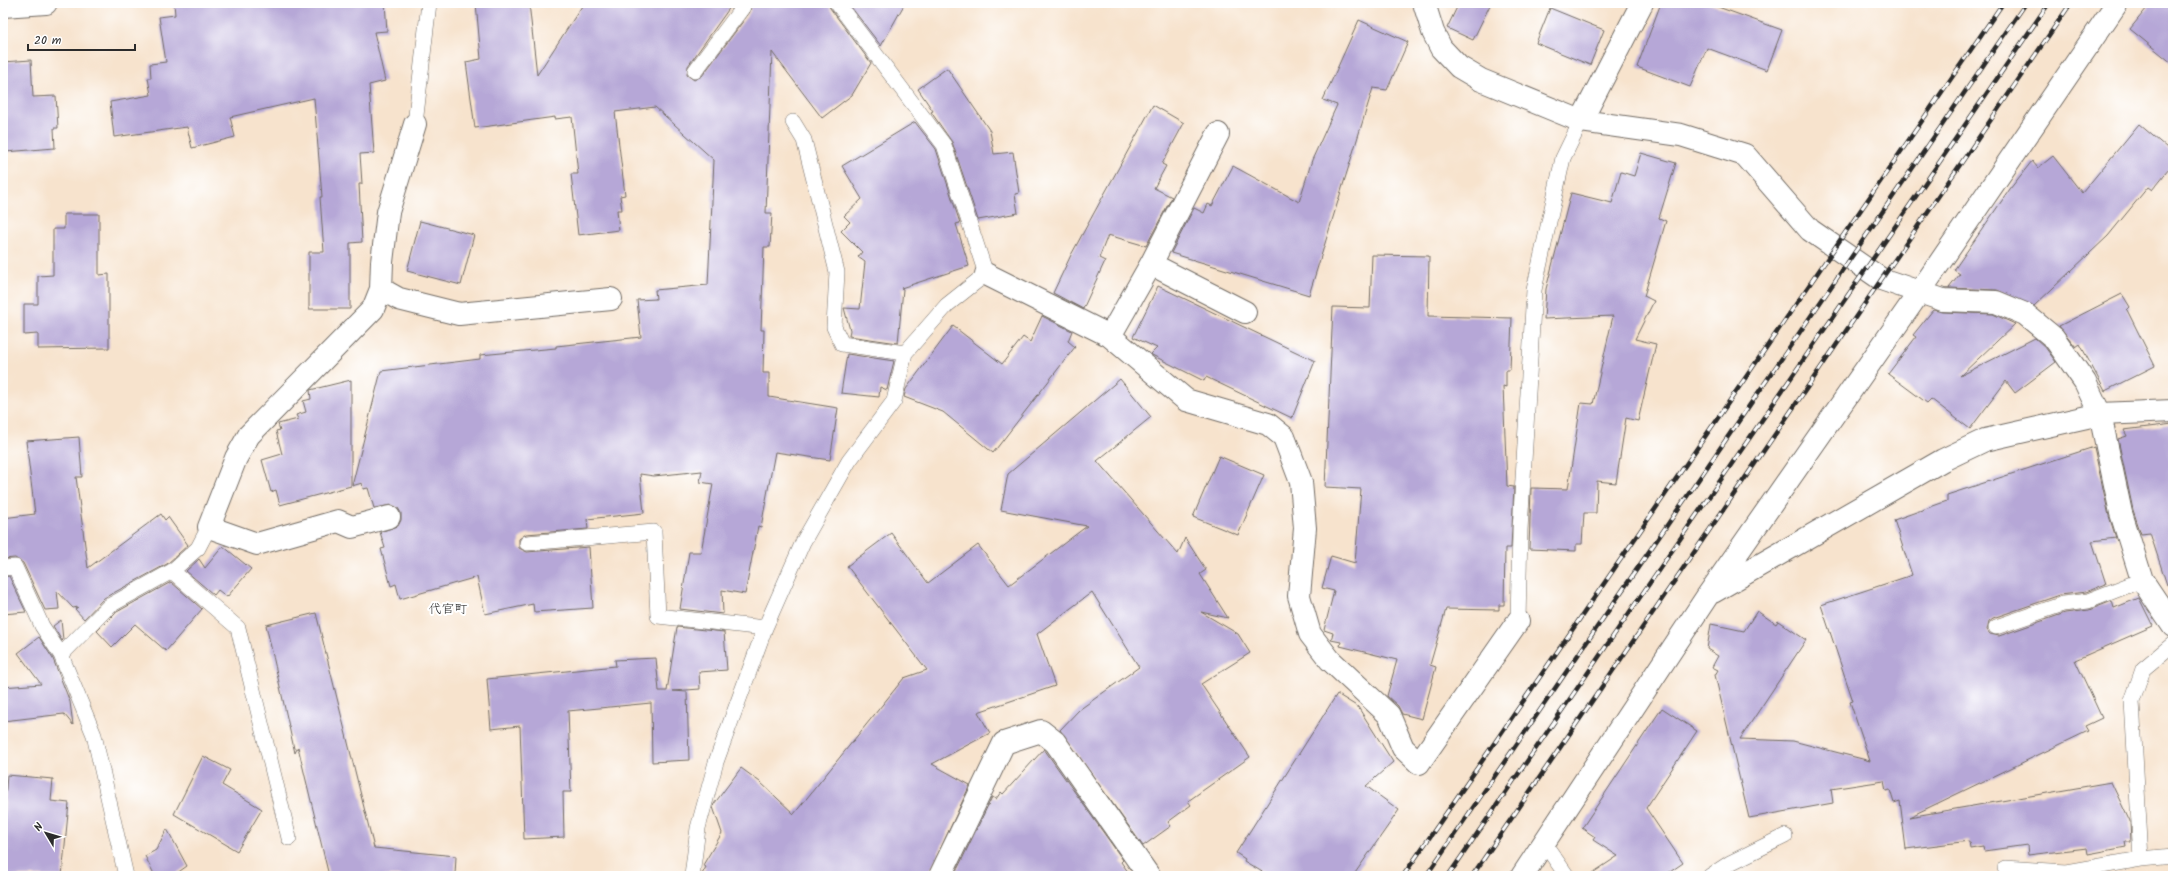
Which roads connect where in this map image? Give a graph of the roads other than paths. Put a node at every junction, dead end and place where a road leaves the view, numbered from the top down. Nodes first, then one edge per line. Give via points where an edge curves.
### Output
1 (46, 3) edge
2 (429, 3) edge
3 (742, 3) edge
4 (837, 3) edge
5 (1424, 3) edge
6 (1642, 3) edge
7 (2118, 3) edge
8 (3, 6) edge
9 (695, 71) dead end
10 (1581, 121) junction
11 (793, 122) dead end
12 (415, 124) joint
13 (1218, 134) dead end
14 (1151, 264) junction
15 (986, 274) junction
16 (382, 289) junction
17 (1919, 293) junction
18 (611, 299) dead end
19 (1245, 312) dead end
20 (1110, 336) junction
21 (905, 353) junction
22 (2173, 411) edge
23 (2100, 414) junction
24 (389, 517) dead end
25 (209, 527) junction
26 (527, 543) dead end
27 (3, 568) edge
28 (172, 570) junction
29 (2142, 580) junction
30 (1708, 595) junction
31 (1518, 621) joint
32 (2173, 626) edge
33 (1996, 627) dead end
34 (765, 628) junction
35 (2173, 644) edge
36 (61, 655) junction
37 (1785, 836) dead end
38 (289, 838) dead end
39 (1544, 843) junction
40 (2173, 856) edge
41 (2141, 859) junction
42 (2005, 868) dead end
43 (126, 876) edge
44 (692, 876) edge
45 (940, 876) edge
46 (1149, 876) edge
47 (1522, 876) edge
48 (1567, 876) edge
49 (1710, 876) edge

1 - 8 street
2 - 12 lane
3 - 9 lane via 743,7
4 - 15 lane via 944,145
5 - 10 street via 1441,48 1459,67 1481,80
6 - 10 street
7 - 17 street
10 - 17 street via 1681,136 1745,155 1810,230 1881,279
10 - 31 lane via 1563,158 1534,290 1520,530
11 - 21 lane via 804,140 837,272 834,327 842,344
12 - 16 street via 388,212
13 - 14 street
14 - 19 street
14 - 20 street
15 - 20 street
15 - 21 lane via 947,305
16 - 18 street via 399,300 459,314
16 - 25 street via 372,310 249,435 236,458
17 - 23 street via 1943,300 1996,302 2025,314 2054,338 2085,382
17 - 30 street
20 - 31 street via 1186,400 1268,424 1284,437 1301,482 1305,528 1299,596 1310,634 1330,660 1389,715 1402,748 1419,763
21 - 34 lane via 894,401 849,461 803,542
22 - 23 street
23 - 29 street via 2121,513
23 - 30 street via 1985,440 1943,460
24 - 25 street via 352,527 338,521 257,544
25 - 28 lane via 198,548
26 - 34 lane via 654,532 658,616
27 - 36 lane via 14,567 42,626
28 - 36 lane via 109,606
28 - 38 lane via 238,628
29 - 32 street
29 - 33 lane via 2088,601 2063,604
30 - 39 street
34 - 44 lane via 716,762 698,828
35 - 41 lane via 2143,669 2132,702
36 - 43 lane via 94,735
37 - 49 lane via 1730,863
39 - 47 street
39 - 48 lane
40 - 41 lane
41 - 42 lane via 2067,872
45 - 46 street via 1004,743 1041,731 1056,742

